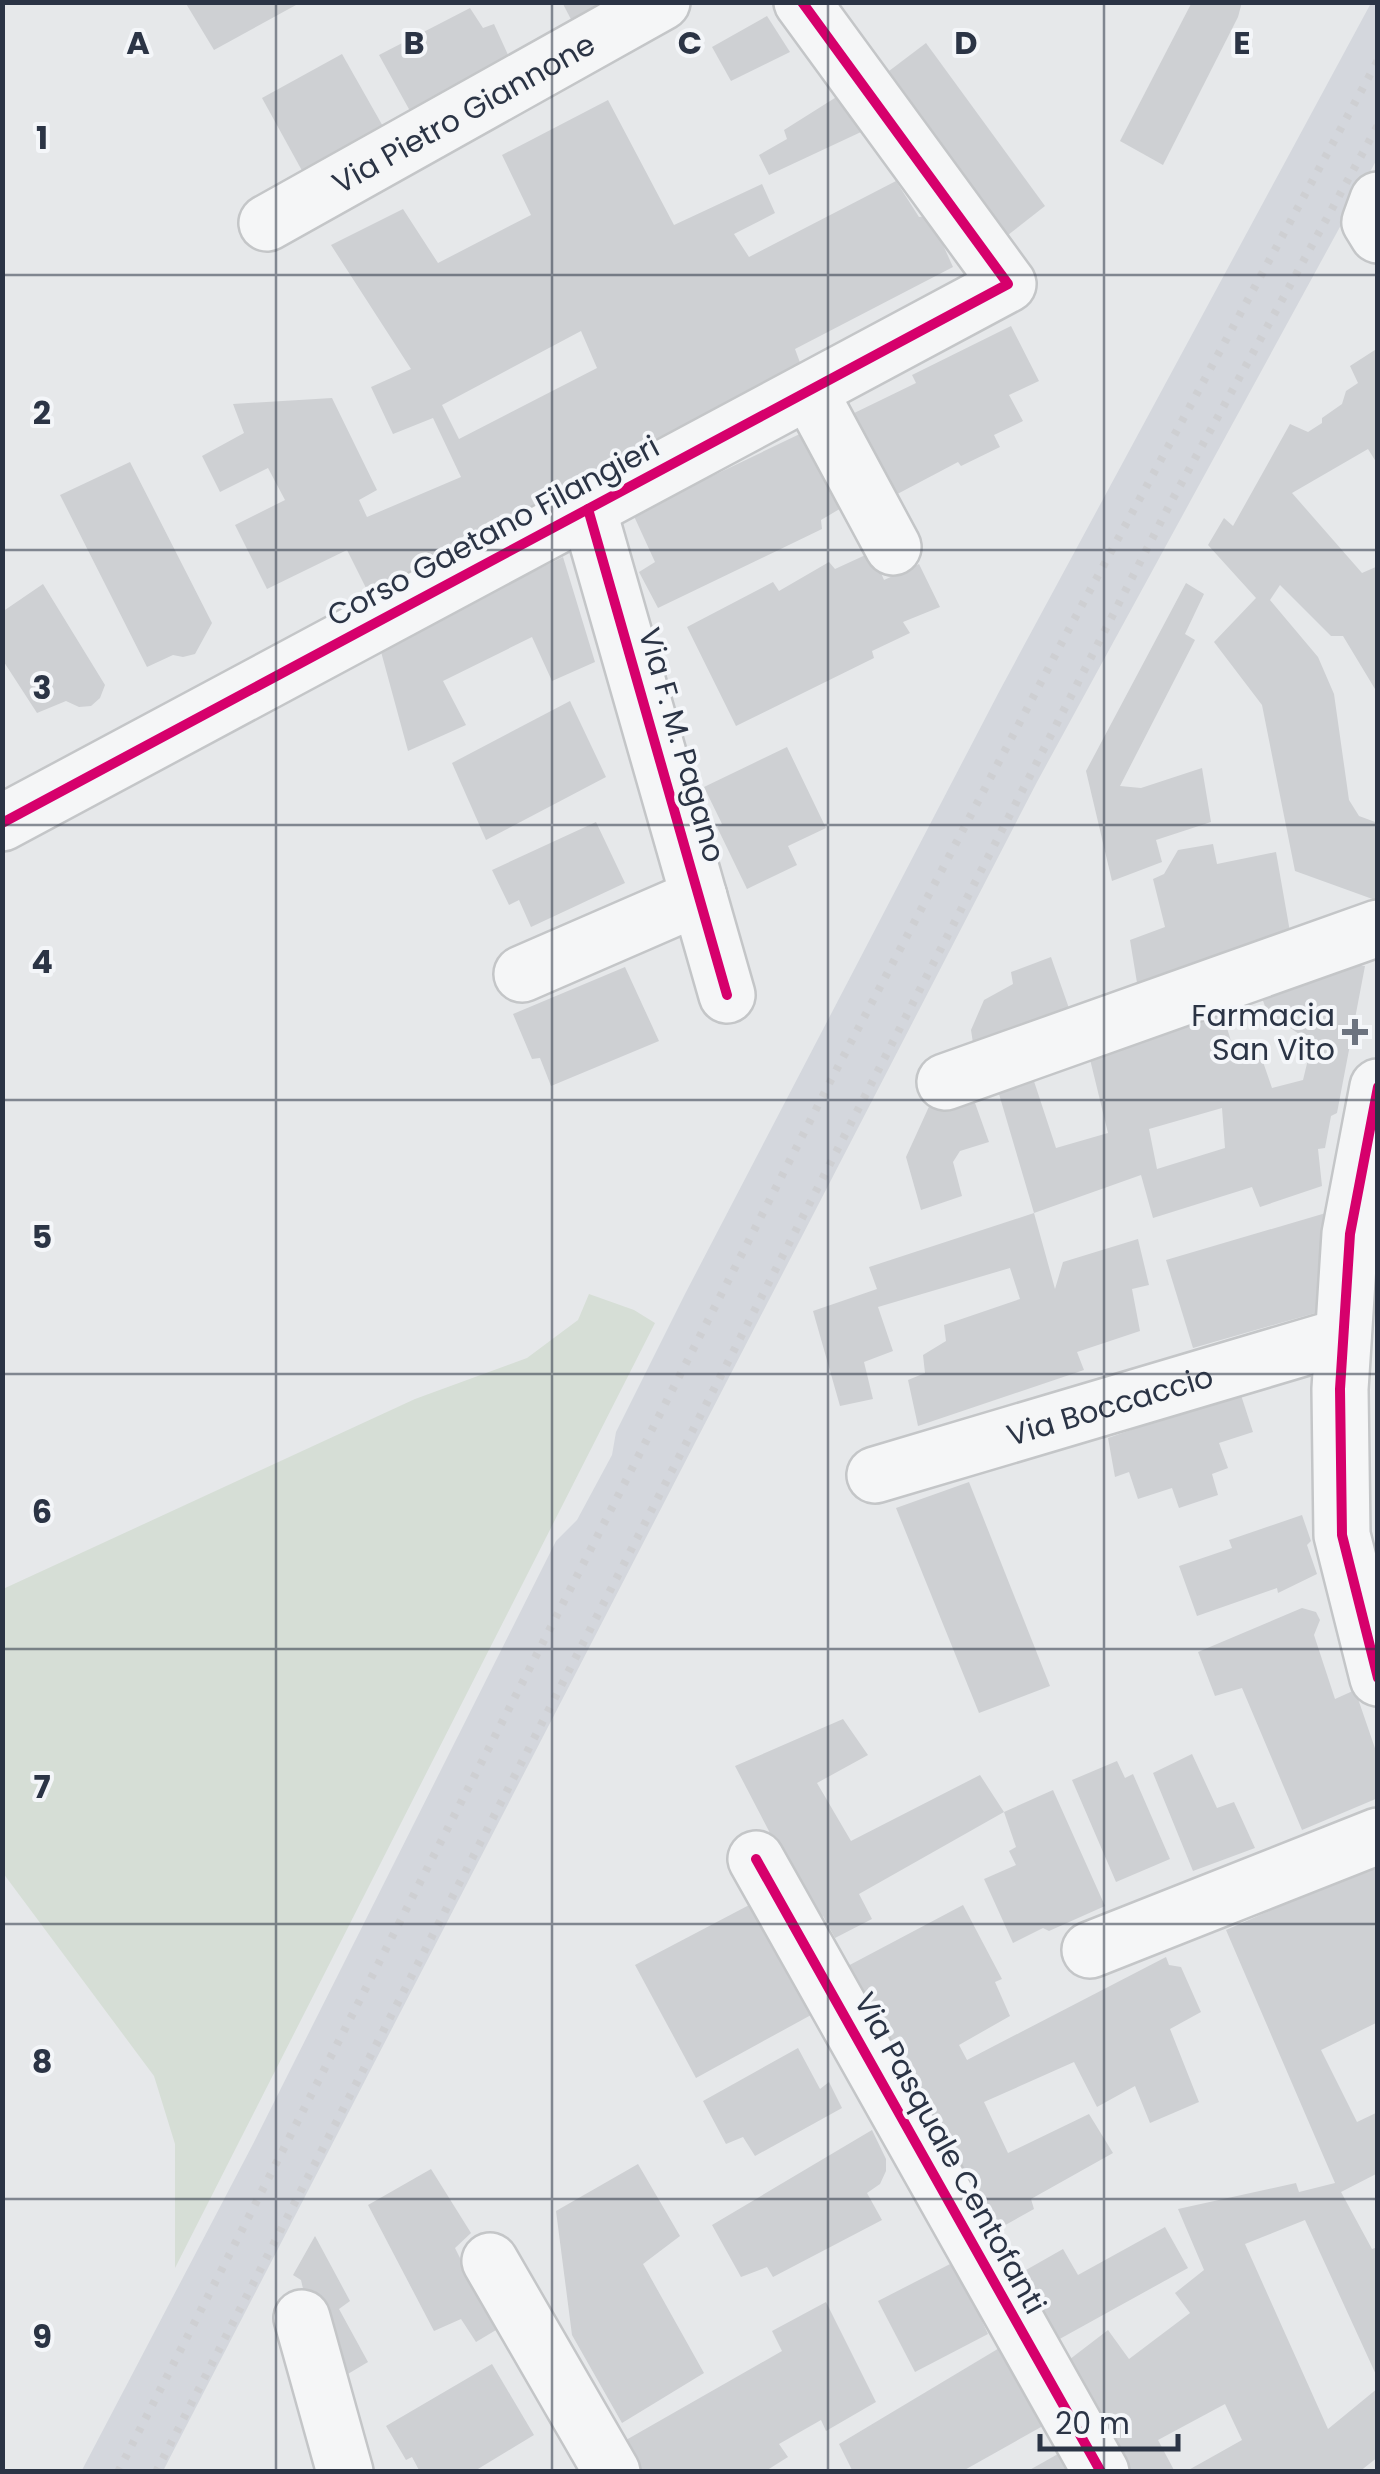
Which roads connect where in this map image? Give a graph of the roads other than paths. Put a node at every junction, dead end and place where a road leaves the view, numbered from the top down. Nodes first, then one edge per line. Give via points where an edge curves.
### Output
1 (662, 2) edge
2 (802, 2) edge
3 (1378, 200) edge
4 (267, 223) dead end
5 (1378, 235) edge
6 (809, 391) junction
7 (588, 509) junction
8 (893, 547) dead end
9 (2, 823) edge
10 (700, 898) junction
11 (1378, 928) edge
12 (522, 974) dead end
13 (727, 995) dead end
14 (945, 1082) dead end
15 (1378, 1087) edge
16 (1344, 1336) junction
17 (875, 1475) dead end
18 (1360, 1526) edge
19 (1378, 1678) edge
20 (1378, 1836) edge
21 (756, 1859) dead end
22 (1090, 1950) dead end
23 (490, 2261) dead end
24 (302, 2318) dead end
25 (345, 2472) edge
26 (612, 2472) edge
27 (1101, 2472) edge

1 - 4 street, Via Pietro Giannone
2 - 6 street, Corso Gaetano Filangieri via 1008,284
3 - 5 street via 1370,222
6 - 7 street, Corso Gaetano Filangieri
6 - 8 street
7 - 9 street, Corso Gaetano Filangieri
7 - 10 street, Via F. M. Pagano
10 - 12 street
10 - 13 street, Via F. M. Pagano
11 - 14 street
15 - 16 street via 1350,1234
16 - 17 street, Via Boccaccio
16 - 18 street via 1340,1389
18 - 19 street
20 - 22 street
21 - 27 street, Via Pasquale Centofanti
23 - 26 street
24 - 25 street

